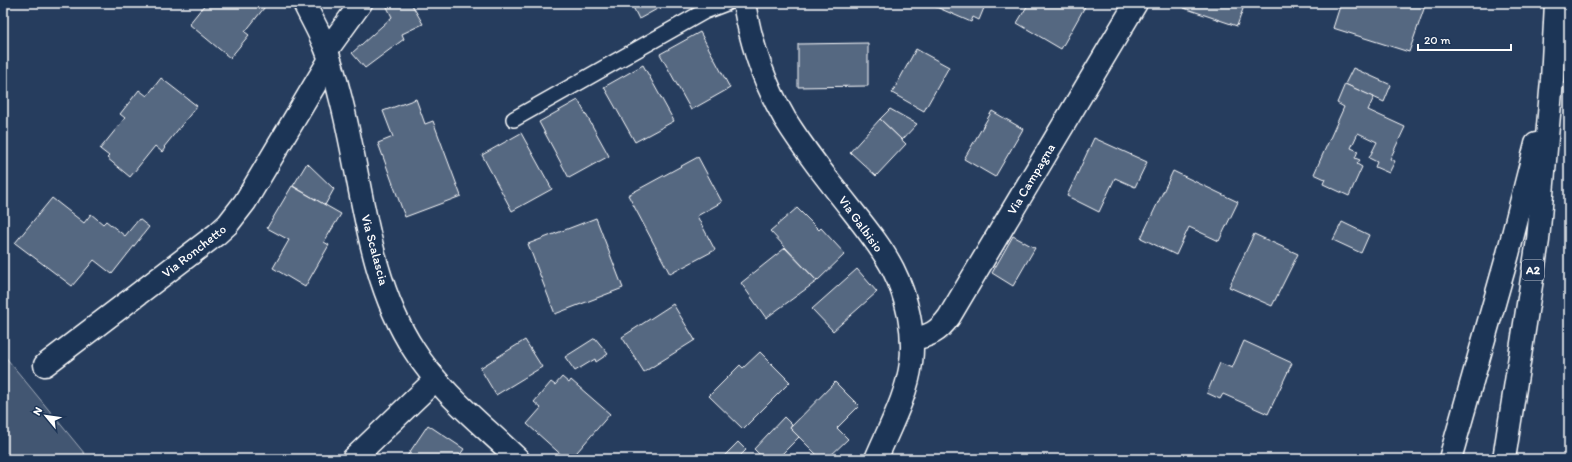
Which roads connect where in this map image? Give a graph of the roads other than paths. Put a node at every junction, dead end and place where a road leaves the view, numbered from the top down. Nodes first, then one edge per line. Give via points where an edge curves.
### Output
1 (304, 3) edge
2 (361, 3) edge
3 (726, 3) edge
4 (744, 3) edge
5 (1136, 3) edge
6 (1556, 3) edge
7 (328, 55) junction
8 (1552, 80) junction
9 (514, 119) dead end
10 (912, 339) junction
11 (45, 365) dead end
12 (435, 380) junction
13 (353, 459) edge
14 (518, 459) edge
15 (876, 459) edge
16 (1450, 459) edge
17 (1504, 459) edge

1 - 7 main road, Via Scalascia
2 - 7 main road, Via Ronchetto
3 - 9 lane via 705,11
4 - 10 main road, Via Galbisio via 758,60 769,88 811,158 866,228 893,269 909,316
5 - 10 main road, Via Campagna via 942,326 926,337
6 - 8 main road, A2
7 - 11 main road, Via Ronchetto via 245,202 228,224
7 - 12 main road, Via Scalascia via 340,96 383,283 413,350
8 - 16 main road, A2 via 1508,254
8 - 17 main road, A2 via 1538,240
10 - 15 main road, Via Galbisio via 911,362 905,388
12 - 13 main road
12 - 14 main road, Via Scalascia

